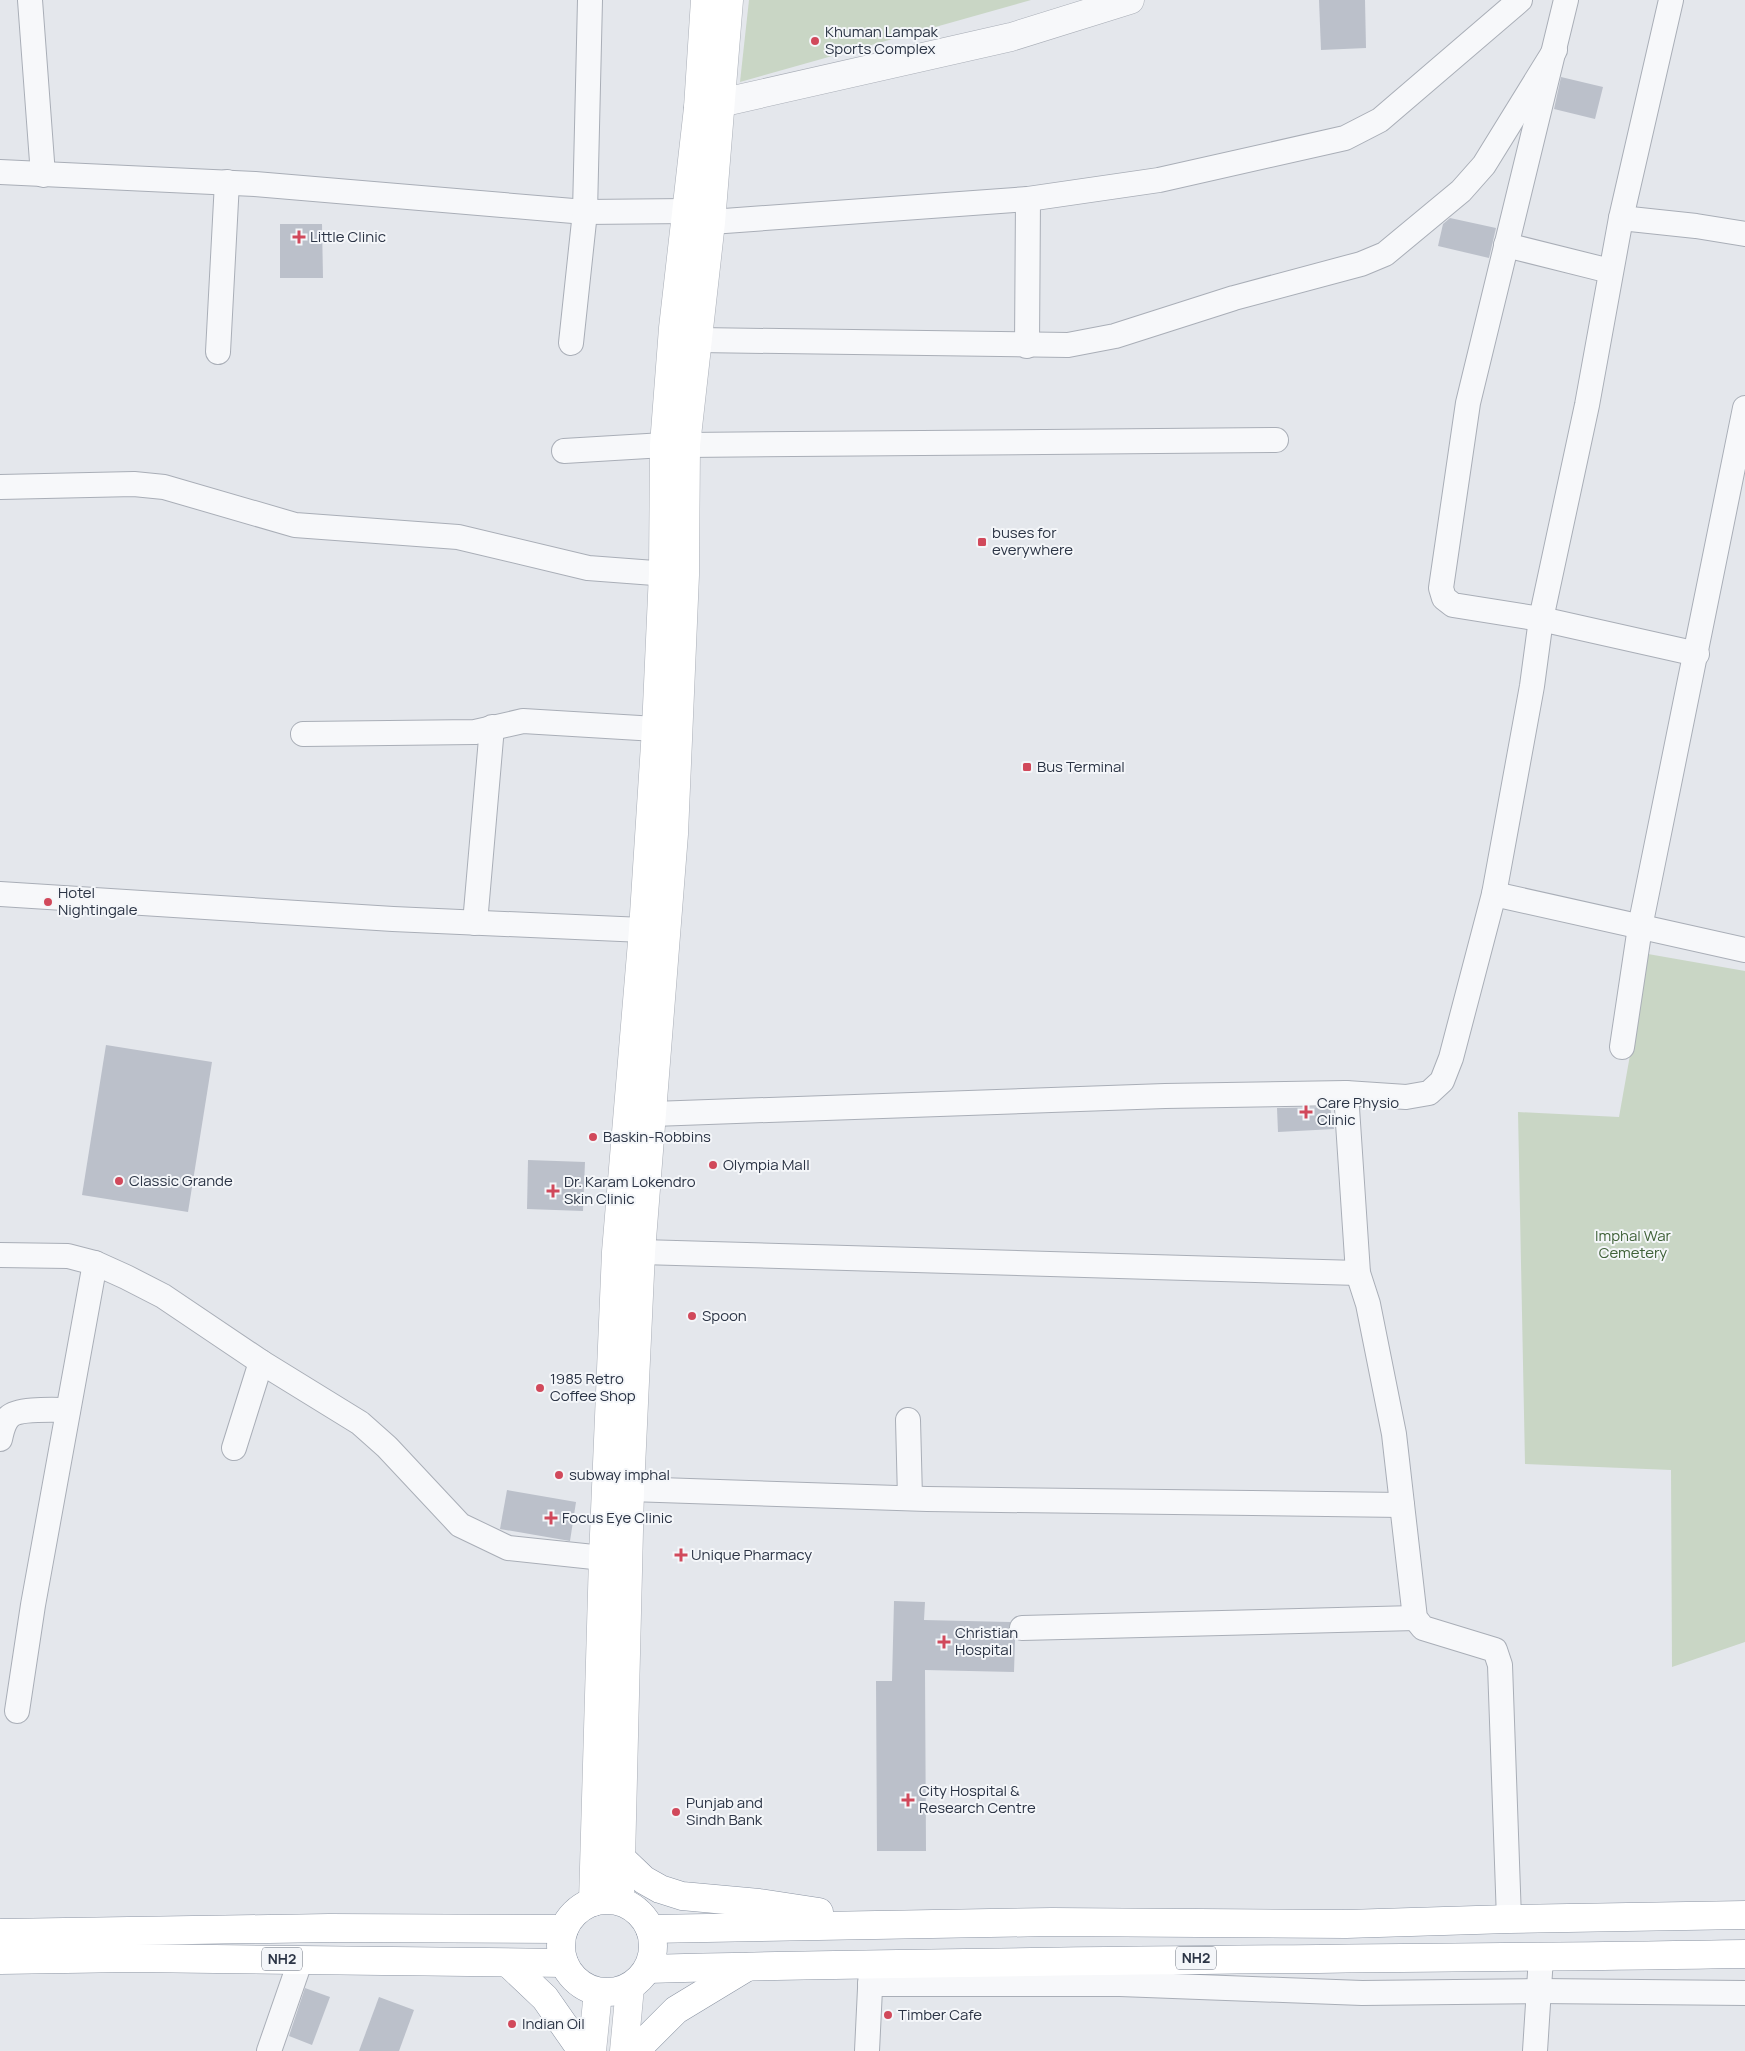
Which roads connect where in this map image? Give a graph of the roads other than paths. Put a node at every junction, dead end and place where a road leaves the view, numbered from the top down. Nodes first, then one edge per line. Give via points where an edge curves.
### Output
1 (30, 0) edge
2 (590, 0) edge
3 (706, 0) edge
4 (729, 0) edge
5 (1130, 0) edge
6 (1520, 0) edge
7 (1566, 0) edge
8 (1671, 0) edge
9 (1554, 50) junction
10 (710, 106) junction
11 (0, 172) edge
12 (43, 175) junction
13 (227, 182) junction
14 (1028, 199) junction
15 (585, 212) junction
16 (699, 217) junction
17 (1621, 218) junction
18 (1745, 234) edge
19 (1506, 245) junction
20 (1610, 271) junction
21 (700, 340) junction
22 (571, 343) dead end
23 (1027, 346) junction
24 (218, 352) dead end
25 (1745, 408) edge
26 (1276, 440) dead end
27 (675, 445) junction
28 (564, 451) dead end
29 (0, 487) edge
30 (674, 574) junction
31 (1541, 619) junction
32 (1697, 654) junction
33 (492, 728) junction
34 (656, 729) junction
35 (304, 734) dead end
36 (0, 894) edge
37 (1494, 894) junction
38 (475, 923) junction
39 (1640, 927) junction
40 (643, 930) junction
41 (1745, 950) edge
42 (649, 1001) junction
43 (1622, 1047) dead end
44 (1346, 1093) junction
45 (653, 1114) junction
46 (641, 1252) junction
47 (0, 1255) edge
48 (95, 1263) junction
49 (1358, 1273) junction
50 (261, 1362) junction
51 (68, 1410) junction
52 (908, 1420) dead end
53 (0, 1439) edge
54 (234, 1448) dead end
55 (630, 1488) junction
56 (910, 1498) junction
57 (1402, 1505) junction
58 (603, 1558) junction
59 (1415, 1618) junction
60 (1022, 1628) dead end
61 (17, 1711) dead end
62 (622, 1858) junction
63 (620, 1901) junction
64 (593, 1902) junction
65 (1745, 1915) edge
66 (1509, 1919) junction
67 (868, 1924) junction
68 (564, 1929) junction
69 (650, 1929) junction
70 (0, 1933) edge
71 (1745, 1954) edge
72 (1541, 1957) junction
73 (301, 1959) junction
74 (0, 1960) edge
75 (508, 1962) junction
76 (564, 1964) junction
77 (748, 1966) junction
78 (871, 1974) junction
79 (639, 1978) junction
80 (1539, 1991) junction
81 (598, 1992) junction
82 (1745, 1993) edge
83 (269, 2051) edge
84 (582, 2051) edge
85 (592, 2051) edge
86 (624, 2051) edge
87 (636, 2051) edge
88 (867, 2051) edge
89 (1536, 2051) edge

1 - 12 street
2 - 15 street
3 - 10 main road
4 - 10 main road
5 - 10 street via 1011,37
6 - 14 street via 1380,120 1345,138 1159,180
7 - 9 street
8 - 17 street
9 - 19 street
9 - 23 street via 1484,166 1461,191 1385,254 1361,264 1234,298 1115,336 1068,346
10 - 16 main road
11 - 12 street
12 - 13 street
13 - 15 street
13 - 24 street
14 - 16 street
14 - 23 street
15 - 16 street
15 - 22 street
16 - 21 main road
16 - 27 main road via 673,328
17 - 18 street
17 - 20 street
19 - 20 street
19 - 31 street via 1468,402 1441,588 1444,598 1453,605
20 - 31 street via 1587,404
21 - 23 street
21 - 27 main road
25 - 32 street
26 - 27 street
27 - 28 street
27 - 30 main road
29 - 30 street via 134,484 164,487 296,525 458,537 588,568
30 - 34 main road
30 - 42 main road via 674,834
31 - 32 street
31 - 37 street
32 - 39 street
33 - 34 street via 523,721
33 - 35 street via 460,732
33 - 38 street
34 - 40 main road
36 - 38 street
37 - 39 street
37 - 44 street via 1451,1058 1442,1081 1429,1092 1406,1097
38 - 40 street
39 - 41 street
39 - 43 street
40 - 42 main road
42 - 45 main road
42 - 58 main road via 616,1252
44 - 45 street
44 - 49 street
45 - 46 main road
46 - 49 street
46 - 55 main road
47 - 48 street via 68,1256
48 - 50 street via 163,1296
48 - 51 street
49 - 57 street via 1368,1304 1394,1434
50 - 54 street
50 - 58 street via 360,1423 460,1525 508,1548
51 - 53 street via 19,1412 10,1416
51 - 61 street
52 - 56 street
55 - 56 street
55 - 62 main road
56 - 57 street
57 - 59 street
58 - 64 main road
59 - 60 street
59 - 66 street via 1423,1628 1495,1650 1500,1665
62 - 63 main road
62 - 67 main road via 644,1880 660,1890 682,1896 800,1908
63 - 64 main road
63 - 69 main road via 638,1912
64 - 68 main road via 571,1917
65 - 66 main road
66 - 67 main road via 1346,1924
67 - 69 main road
68 - 70 main road, NH2 via 329,1928
68 - 76 main road via 561,1946
69 - 79 main road via 654,1942 652,1956
71 - 72 main road, NH2
72 - 78 main road, NH2 via 1173,1958
72 - 80 street
73 - 74 main road, NH2
73 - 75 main road, NH2
73 - 83 street
75 - 76 main road, NH2
75 - 84 main road via 545,1998
76 - 81 main road via 572,1977
77 - 78 main road, NH2
77 - 79 main road, NH2
77 - 87 main road via 676,2010
78 - 80 street via 1362,1993
78 - 88 street
79 - 81 main road, NH2 via 614,1992
79 - 86 main road
80 - 82 street
80 - 89 street
81 - 85 main road

